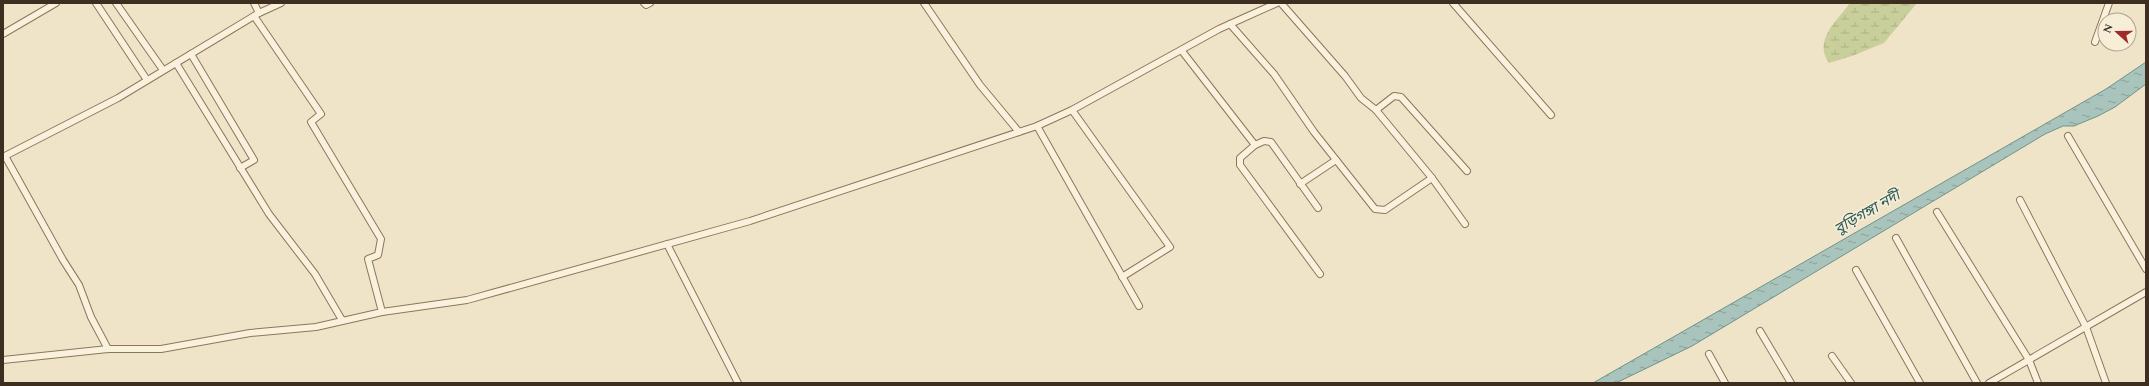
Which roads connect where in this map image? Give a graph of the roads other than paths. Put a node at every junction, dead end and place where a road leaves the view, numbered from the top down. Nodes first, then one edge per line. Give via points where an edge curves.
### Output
1 (56, 3) edge
2 (96, 3) edge
3 (116, 3) edge
4 (254, 3) edge
5 (281, 3) edge
6 (644, 3) edge
7 (650, 3) edge
8 (924, 3) edge
9 (1277, 3) edge
10 (1281, 3) edge
11 (1453, 3) edge
12 (2109, 3) edge
13 (256, 15) junction
14 (1230, 24) junction
15 (3, 34) edge
16 (2095, 42) dead end
17 (1182, 51) junction
18 (191, 54) junction
19 (176, 63) junction
20 (164, 70) junction
21 (147, 80) junction
22 (1072, 110) junction
23 (1376, 110) junction
24 (1551, 115) dead end
25 (1037, 126) junction
26 (1019, 132) junction
27 (2068, 136) dead end
28 (1255, 145) junction
29 (4, 157) edge
30 (1336, 160) junction
31 (240, 168) junction
32 (1467, 171) dead end
33 (1432, 178) junction
34 (1300, 184) junction
35 (2020, 200) dead end
36 (1318, 208) dead end
37 (1937, 212) dead end
38 (1464, 224) dead end
39 (1896, 238) dead end
40 (667, 244) junction
41 (2146, 269) edge
42 (1856, 270) dead end
43 (1320, 274) dead end
44 (1122, 277) junction
45 (2146, 292) edge
46 (1139, 306) dead end
47 (382, 312) junction
48 (342, 320) junction
49 (2086, 327) junction
50 (1760, 331) dead end
51 (108, 349) junction
52 (1709, 354) dead end
53 (1832, 356) dead end
54 (3, 360) edge
55 (2028, 360) junction
56 (738, 383) edge
57 (1725, 383) edge
58 (1791, 383) edge
59 (1851, 383) edge
60 (1920, 383) edge
61 (1977, 383) edge
62 (1989, 383) edge
63 (2038, 383) edge
64 (2106, 383) edge

1 - 15 street
2 - 21 street
3 - 20 street
4 - 13 street
5 - 13 street
6 - 7 street
8 - 26 street via 980,85
9 - 14 street
10 - 23 street via 1361,98
11 - 24 street
12 - 16 street
13 - 18 street
13 - 47 street via 321,114 310,122 381,239 378,255 368,259
14 - 17 street
14 - 30 street via 1274,74
17 - 22 street
17 - 28 street
18 - 19 street
18 - 31 street via 254,160
19 - 20 street
19 - 31 street
20 - 21 street
21 - 29 street via 118,98
22 - 25 street
22 - 44 street via 1170,247
23 - 32 street via 1394,96 1401,97
23 - 33 street
25 - 26 street
25 - 44 street
26 - 40 street via 750,221
27 - 41 street
28 - 34 street via 1264,141 1271,142
28 - 43 street via 1240,158 1240,166
29 - 51 street via 79,285 91,317
30 - 33 street via 1379,210 1385,210
30 - 34 street
31 - 48 street via 269,214 315,274
33 - 38 street
34 - 36 street
35 - 49 street
37 - 55 street
39 - 61 street
40 - 47 street via 479,298
40 - 56 street
42 - 60 street
44 - 46 street
45 - 49 street
47 - 48 street
48 - 51 street via 316,327 250,333 161,349
49 - 55 street
49 - 64 street
50 - 58 street
51 - 54 street
52 - 57 street
53 - 59 street
55 - 62 street
55 - 63 street

